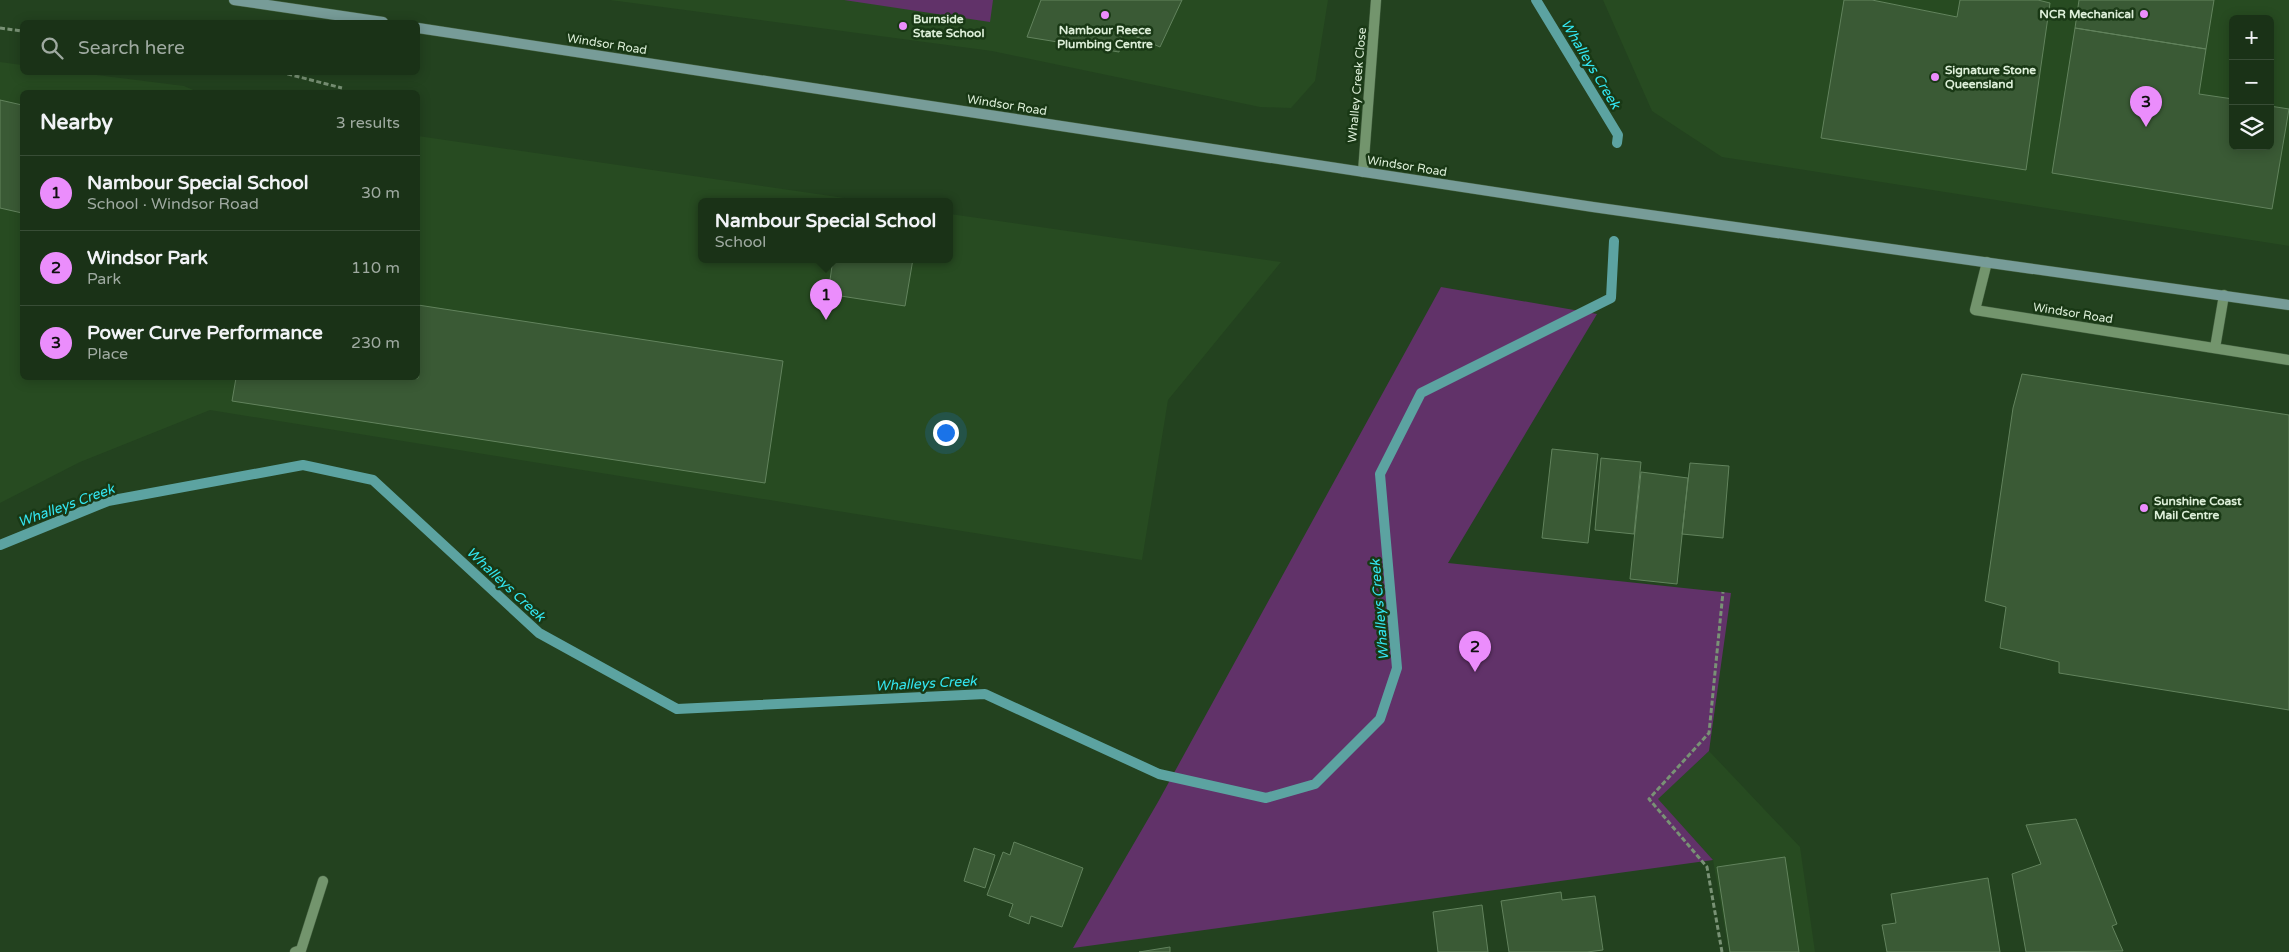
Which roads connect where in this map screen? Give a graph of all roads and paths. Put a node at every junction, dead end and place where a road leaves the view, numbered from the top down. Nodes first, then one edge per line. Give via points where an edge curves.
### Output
1 (234, 0) edge
2 (1376, 0) edge
3 (369, 20) edge
4 (0, 28) edge
5 (420, 28) edge
6 (20, 31) edge
7 (292, 75) edge
8 (342, 88) dead end
9 (1362, 172) junction
10 (1987, 262) junction
11 (2224, 295) junction
12 (2289, 305) edge
13 (2215, 348) junction
14 (2289, 360) edge
15 (1723, 592) dead end
16 (322, 880) dead end
17 (295, 952) edge
18 (1722, 952) edge

1 - 3 street
2 - 9 street, Whalley Creek Close
4 - 6 path
5 - 9 street, Windsor Road
7 - 8 path
9 - 10 street, Windsor Road
10 - 11 street, Windsor Road
10 - 13 street, Windsor Road via 1975,310
11 - 12 street, Windsor Road
11 - 13 street
13 - 14 street, Windsor Road
15 - 18 path via 1708,733 1649,799 1707,867
16 - 17 street via 301,950

